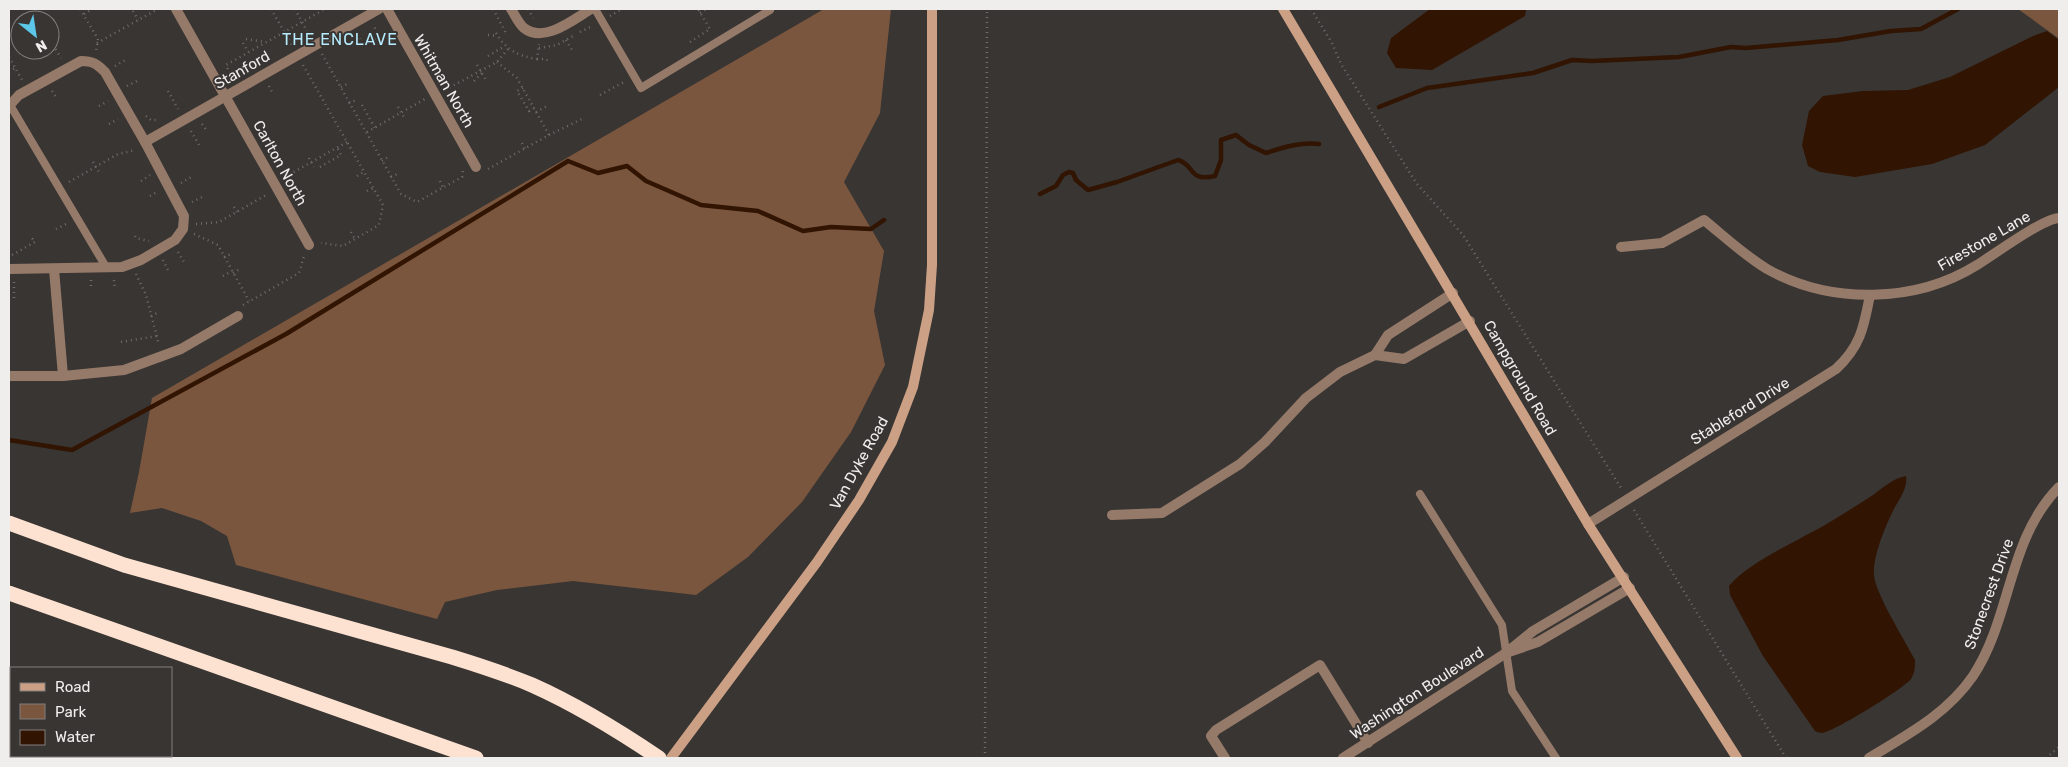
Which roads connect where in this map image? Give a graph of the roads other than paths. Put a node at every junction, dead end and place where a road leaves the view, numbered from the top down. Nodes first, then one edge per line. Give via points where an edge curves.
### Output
1 (176, 9) edge
2 (379, 9) edge
3 (387, 9) edge
4 (511, 9) edge
5 (593, 9) edge
6 (932, 9) edge
7 (1284, 9) edge
8 (770, 10) dead end
9 (225, 96) junction
10 (9, 106) edge
11 (145, 142) junction
12 (480, 164) road end
13 (2059, 218) edge
14 (1621, 247) dead end
15 (307, 249) road end
16 (106, 268) junction
17 (9, 269) edge
18 (54, 269) junction
19 (1453, 293) junction
20 (1870, 295) junction
21 (237, 313) road end
22 (1470, 321) junction
23 (1375, 355) junction
24 (9, 376) edge
25 (63, 376) junction
26 (2059, 487) edge
27 (1420, 494) dead end
28 (1112, 515) dead end
29 (9, 523) edge
30 (1588, 524) junction
31 (1624, 577) junction
32 (1630, 588) junction
33 (9, 593) edge
34 (1506, 652) junction
35 (1368, 743) junction
36 (476, 758) edge
37 (659, 758) edge
38 (671, 758) edge
39 (1225, 758) edge
40 (1343, 758) edge
41 (1556, 758) edge
42 (1737, 758) edge
43 (1869, 758) edge

1 - 9 street, Carlton North
2 - 9 street, Stanford
3 - 12 street, Whitman North
4 - 5 street via 524,28 542,34
5 - 8 lane via 641,88
6 - 38 street, Van Dyke Road via 932,265 929,310 913,387 892,442 859,500
7 - 19 street, Campground Road
9 - 11 street, Stanford
9 - 15 street, Carlton North
10 - 11 street via 19,95 81,62 90,61 105,72
10 - 16 lane
11 - 16 street via 184,216 183,229 175,240 142,260
13 - 20 street, Firestone Lane via 1945,282 1895,294
14 - 20 street, Firestone Lane via 1662,243 1704,220 1770,270 1822,290
16 - 18 street
17 - 18 street
18 - 25 street
19 - 22 street, Campground Road
19 - 23 street via 1388,335
20 - 30 street, Stableford Drive via 1858,344 1836,369
21 - 25 street via 181,349 124,370
22 - 23 street via 1404,359
22 - 30 street, Campground Road
23 - 28 street via 1340,372 1306,398 1240,464 1162,513
24 - 25 street
26 - 43 street, Stonecrest Drive via 2029,530 1992,639 1973,676 1934,718
27 - 34 lane via 1502,625
29 - 37 highway via 124,564 491,670 532,685 576,708
30 - 31 street, Campground Road
31 - 32 street, Campground Road
31 - 34 street, Washington Boulevard via 1533,631
32 - 34 street, Washington Boulevard via 1538,642
32 - 42 street, Campground Road
33 - 36 highway
34 - 35 street, Washington Boulevard
34 - 41 lane via 1512,690
35 - 39 street via 1320,665 1216,730 1211,736
35 - 40 street, Washington Boulevard

